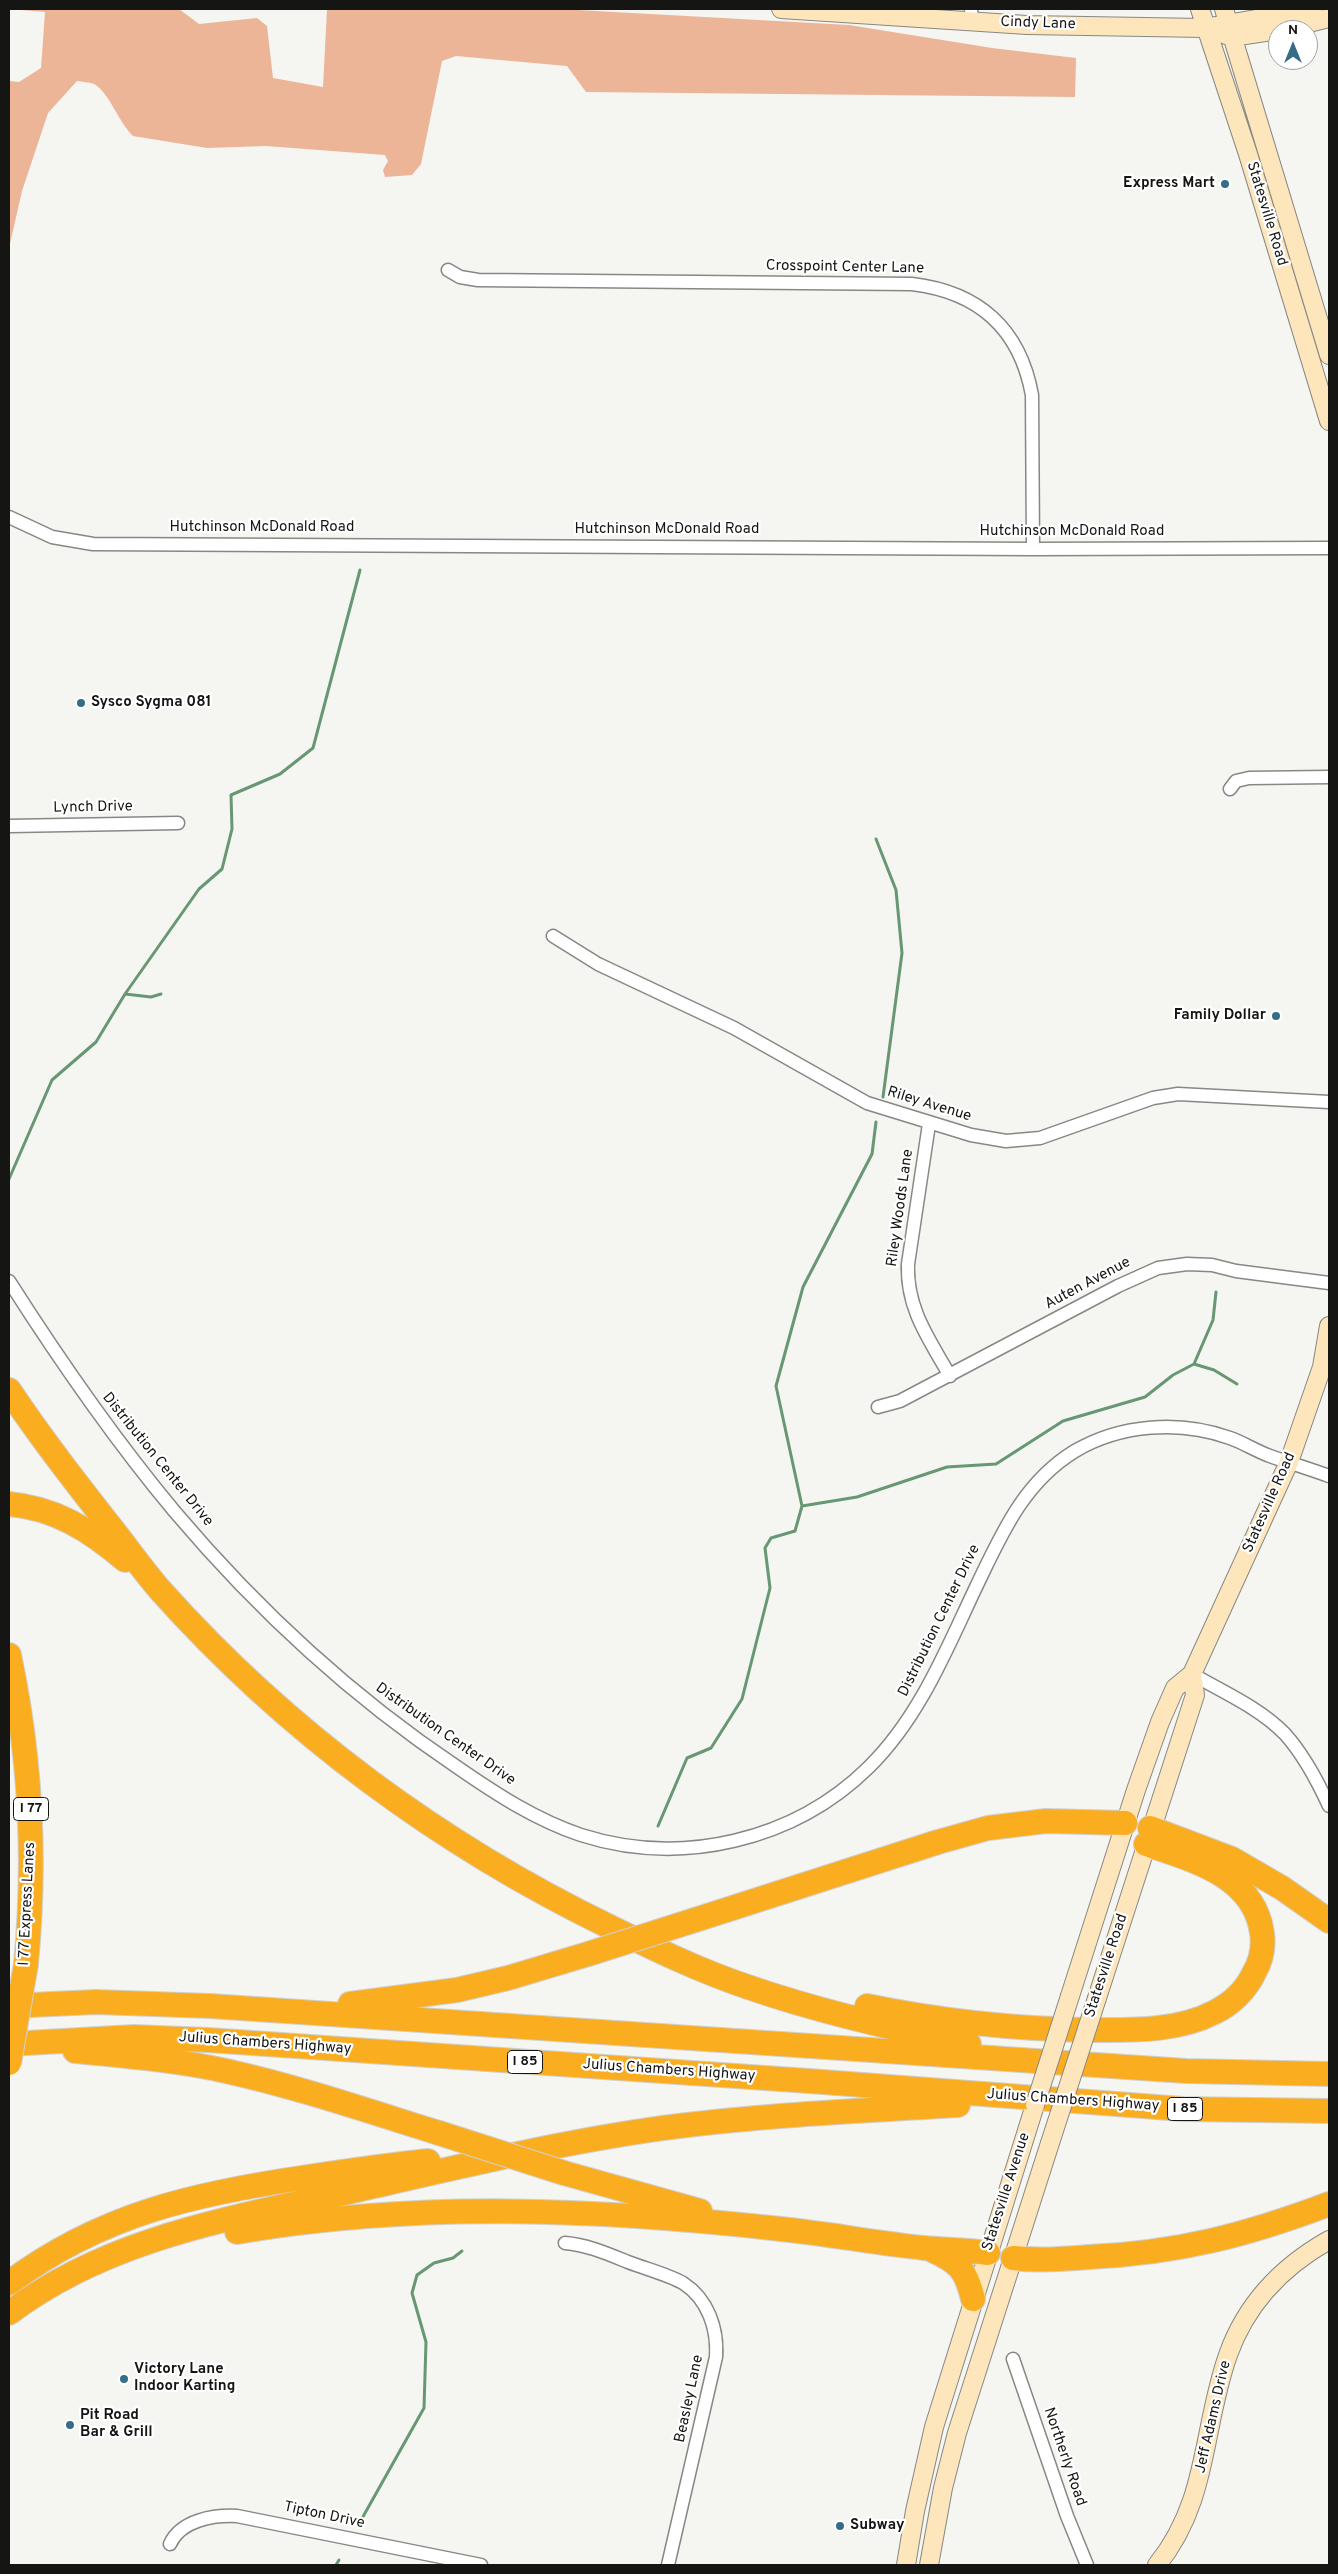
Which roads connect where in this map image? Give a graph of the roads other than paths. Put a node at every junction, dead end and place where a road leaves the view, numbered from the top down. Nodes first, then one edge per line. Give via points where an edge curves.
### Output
1 (781, 9) edge
2 (1200, 9) edge
3 (1313, 9) edge
4 (971, 15) edge
5 (1228, 23) edge
6 (1204, 28) junction
7 (1268, 28) edge
8 (448, 270) dead end
9 (1329, 355) edge
10 (1329, 421) edge
11 (9, 517) edge
12 (1329, 548) edge
13 (1033, 549) junction
14 (1329, 777) edge
15 (1230, 789) dead end
16 (178, 823) dead end
17 (9, 826) edge
18 (553, 936) dead end
19 (1329, 1102) edge
20 (929, 1124) junction
21 (9, 1281) edge
22 (1329, 1283) edge
23 (1329, 1326) edge
24 (950, 1376) junction
25 (9, 1390) edge
26 (878, 1407) dead end
27 (1289, 1462) junction
28 (1329, 1476) edge
29 (9, 1504) edge
30 (159, 1588) junction
31 (9, 1655) edge
32 (1192, 1674) junction
33 (1329, 1806) edge
34 (1125, 1823) junction
35 (1148, 1836) junction
36 (1329, 1921) edge
37 (601, 1923) junction
38 (9, 2006) edge
39 (294, 2011) junction
40 (9, 2044) edge
41 (1054, 2062) junction
42 (9, 2063) edge
43 (1329, 2074) edge
44 (1041, 2099) junction
45 (1329, 2111) edge
46 (524, 2153) junction
47 (1329, 2204) edge
48 (780, 2229) junction
49 (1329, 2240) edge
50 (566, 2243) dead end
51 (925, 2248) junction
52 (988, 2253) junction
53 (1014, 2258) junction
54 (60, 2280) junction
55 (9, 2283) edge
56 (973, 2299) junction
57 (9, 2313) edge
58 (1014, 2359) dead end
59 (170, 2544) dead end
60 (481, 2565) edge
61 (668, 2565) edge
62 (906, 2565) edge
63 (929, 2565) edge
64 (1087, 2565) edge
65 (1157, 2565) edge

1 - 4 main road, Cindy Lane
2 - 6 main road, Statesville Road
3 - 5 main road, Cindy Lane
4 - 6 main road, Cindy Lane
5 - 6 main road, Cindy Lane
5 - 7 main road, Cindy Lane
5 - 9 main road, Statesville Road
6 - 10 main road, Statesville Road via 1248,154
8 - 13 street, Crosspoint Center Lane via 460,277 478,280 912,284 941,288 965,298 996,320 1008,334 1029,377 1032,395
11 - 13 street, Hutchinson McDonald Road via 52,537 93,544
12 - 13 street, Hutchinson McDonald Road
14 - 15 street via 1249,778 1236,781
16 - 17 street, Lynch Drive
18 - 20 street, Riley Avenue via 623,976 734,1028 835,1087 867,1103
19 - 20 street, Riley Avenue via 1195,1094 1152,1098 1040,1138 1023,1141 997,1140
20 - 24 street, Riley Woods Lane via 907,1281 915,1313
21 - 27 street, Distribution Center Drive via 93,1407 149,1480 213,1555 290,1634 382,1714 480,1783 550,1823 623,1845 687,1848 751,1837 794,1820 852,1783 884,1752 923,1695 1016,1509 1037,1482 1076,1451 1121,1432 1166,1427 1216,1434
22 - 24 street, Auten Avenue via 1212,1265 1158,1268
23 - 27 main road, Statesville Road via 1314,1398
24 - 26 street, Auten Avenue via 900,1401
25 - 30 highway via 69,1474
27 - 28 street, Distribution Center Drive
27 - 32 main road, Statesville Road
29 - 30 highway via 45,1510 80,1526
30 - 37 highway via 243,1674 302,1728 364,1777 428,1824 496,1866
31 - 42 highway, I 77 Express Lanes / I 77, bridge via 24,1736 32,1879 26,1964
32 - 33 street via 1253,1709 1285,1735
32 - 34 main road, Statesville Road via 1175,1688
32 - 35 main road, Statesville Road via 1195,1695
34 - 35 main road
34 - 39 highway, bridge via 1046,1821 988,1828 508,1978 457,1990
34 - 52 main road, Statesville Avenue, bridge
35 - 36 highway via 1232,1859
35 - 37 highway via 1232,1882 1252,1903 1262,1934 1257,1968 1236,1997 1202,2018 1158,2028 1036,2029 891,2011 742,1972
35 - 53 main road, Statesville Road, bridge
37 - 41 highway via 673,1958 783,1999 863,2021
38 - 39 highway, I 85 via 135,2003
39 - 41 highway, I 85
40 - 44 highway, Julius Chambers Highway / I 85 via 125,2038 199,2040
40 - 48 highway, bridge via 159,2060 226,2071 288,2087 564,2173 681,2206
41 - 43 highway, I 85 via 1224,2073
44 - 45 highway, Julius Chambers Highway / I 85 via 1212,2110
44 - 46 highway via 730,2120
46 - 54 highway via 201,2225 125,2249
46 - 55 highway via 372,2167 247,2186 181,2200 96,2231
47 - 53 highway via 1240,2235 1178,2249 1125,2256
48 - 51 highway
48 - 54 highway via 553,2211 398,2213 308,2221 220,2235 163,2248
49 - 65 main road, Jeff Adams Drive via 1280,2276 1251,2308 1243,2322 1223,2370 1193,2501 1174,2540
50 - 61 street, Beasley Lane via 594,2249 682,2283 694,2293 711,2319 716,2334 716,2357
51 - 52 highway
51 - 56 highway via 947,2256 961,2267 969,2281
52 - 53 main road
52 - 56 main road, Statesville Avenue
53 - 63 main road, Statesville Avenue via 950,2461
54 - 57 highway
56 - 62 main road, Statesville Avenue via 929,2446
58 - 64 street, Northerly Road
59 - 60 street, Tipton Drive via 186,2525 215,2517 238,2516

